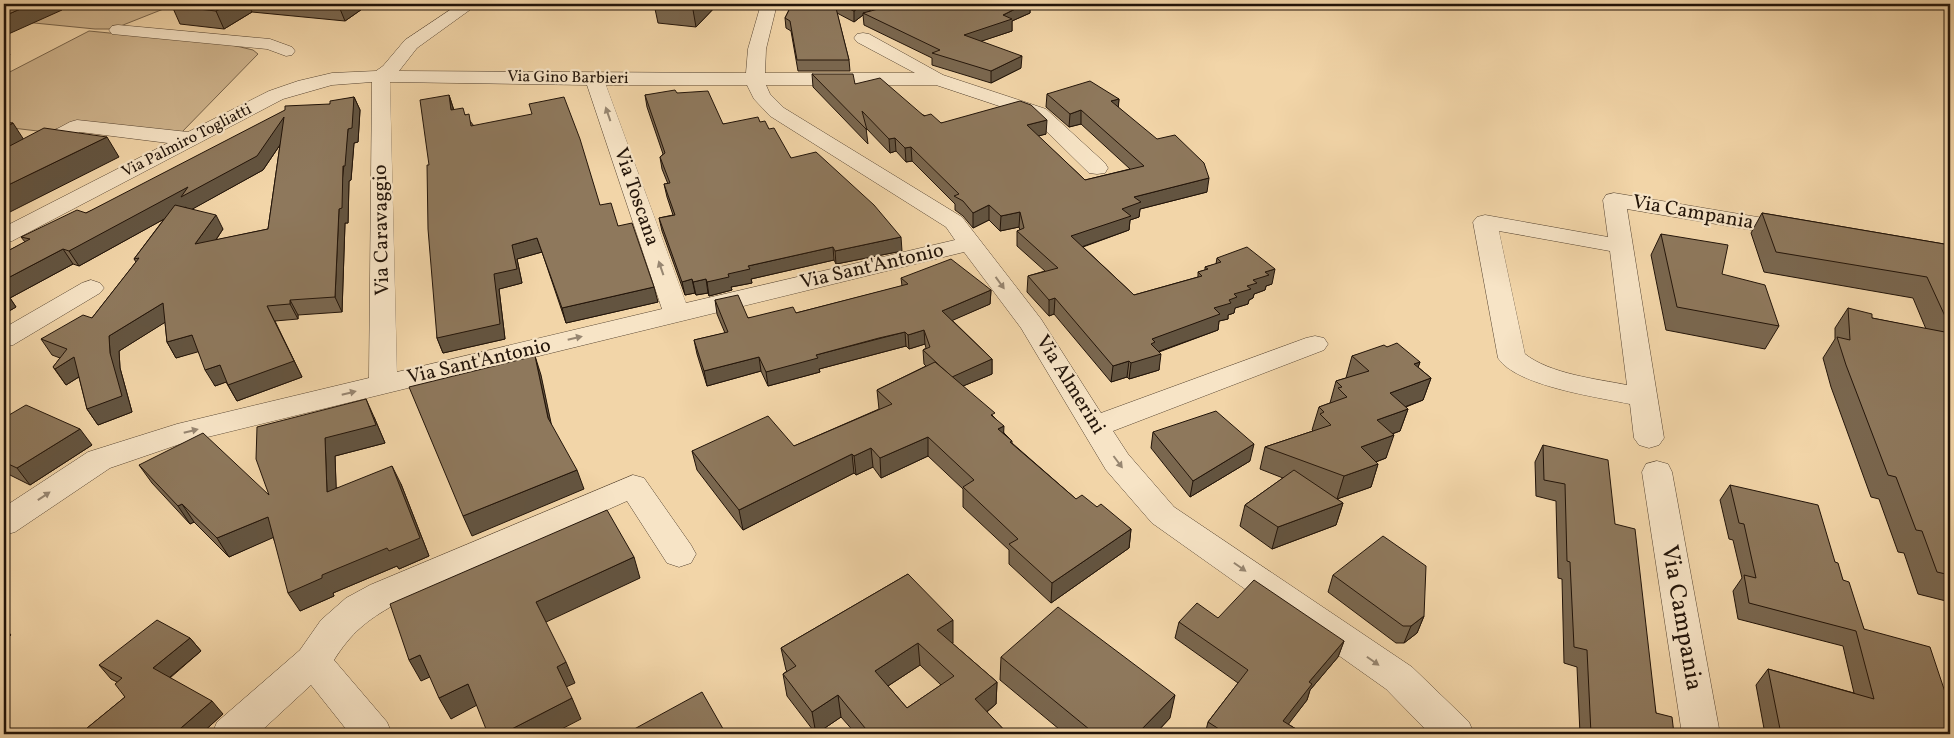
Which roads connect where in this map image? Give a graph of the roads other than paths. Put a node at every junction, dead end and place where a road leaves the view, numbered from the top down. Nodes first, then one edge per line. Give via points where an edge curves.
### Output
1 (470, 4) edge
2 (770, 4) edge
3 (118, 30) dead end
4 (863, 38) dead end
5 (286, 51) dead end
6 (381, 76) junction
7 (756, 78) junction
8 (595, 79) junction
9 (938, 79) junction
10 (191, 139) junction
11 (4, 165) edge
12 (1097, 168) dead end
13 (1816, 234) edge
14 (4, 236) edge
15 (971, 243) junction
16 (1621, 246) junction
17 (91, 288) dead end
18 (676, 314) junction
19 (4, 339) edge
20 (1316, 344) dead end
21 (384, 384) junction
22 (1643, 398) junction
23 (1096, 426) junction
24 (1649, 438) dead end
25 (1657, 472) dead end
26 (4, 523) edge
27 (680, 554) dead end
28 (314, 661) junction
29 (231, 734) edge
30 (373, 734) edge
31 (1455, 734) edge
32 (1701, 734) edge

1 - 6 street via 411,44
2 - 7 street, Via Almerini via 758,42
3 - 5 street via 270,44
4 - 9 street
6 - 8 street, Via Gino Barbieri
6 - 10 street, Via Palmiro Togliatti via 305,85 276,95
6 - 21 street, Via Caravaggio
7 - 8 street, Via Gino Barbieri
7 - 9 street, Via Gino Barbieri
7 - 15 street, Via Almerini via 761,94 777,112 954,222
18 -> 8 street, Via Toscana
9 - 12 street via 1039,113
10 - 11 street via 77,126
10 - 14 street, Via Palmiro Togliatti
13 - 16 street, Via Campania via 1614,200
15 - 18 street, Via Sant'Antonio
15 -> 23 street, Via Almerini via 1032,325
16 - 22 street, Via Campania
16 - 22 street via 1484,222 1515,363 1541,374
17 - 19 street
21 -> 18 street, Via Sant'Antonio
20 - 23 street
26 -> 21 street, Via Sant'Antonio via 99,460 177,434
22 - 24 street, Via Campania
23 -> 31 street, Via Almerini via 1117,462 1163,515 1399,678
25 - 32 street, Via Campania
27 - 28 street via 633,486 358,608 334,630
28 - 29 street
28 - 30 street

